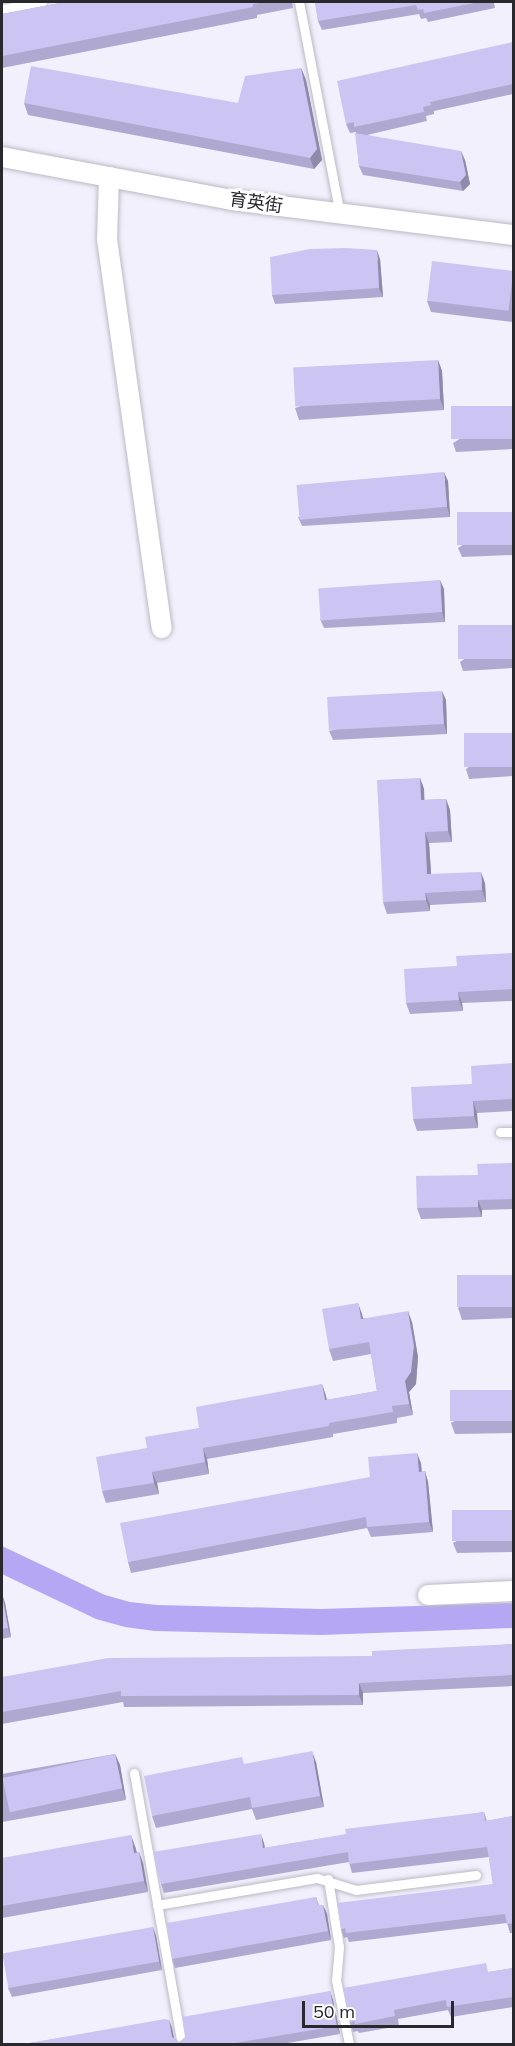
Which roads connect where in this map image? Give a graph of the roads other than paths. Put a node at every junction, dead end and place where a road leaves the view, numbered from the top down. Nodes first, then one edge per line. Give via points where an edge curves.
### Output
1 (42, 2) edge
2 (299, 2) edge
3 (2, 9) edge
4 (2, 157) edge
5 (109, 177) junction
6 (340, 215) junction
7 (513, 236) edge
8 (162, 628) dead end
9 (500, 1132) dead end
10 (513, 1132) edge
11 (513, 1591) edge
12 (428, 1595) dead end
13 (134, 1773) dead end
14 (476, 1875) dead end
15 (328, 1879) junction
16 (158, 1905) junction
17 (182, 2044) edge
18 (349, 2044) edge

1 - 3 lane
2 - 6 lane
4 - 5 street, 育英街
5 - 6 street, 育英街
5 - 8 street via 107,239
6 - 7 street, 育英街
9 - 10 lane
11 - 12 street
13 - 16 lane
14 - 15 lane via 356,1890
15 - 16 lane
15 - 18 lane via 339,1947 336,1980
16 - 17 lane

